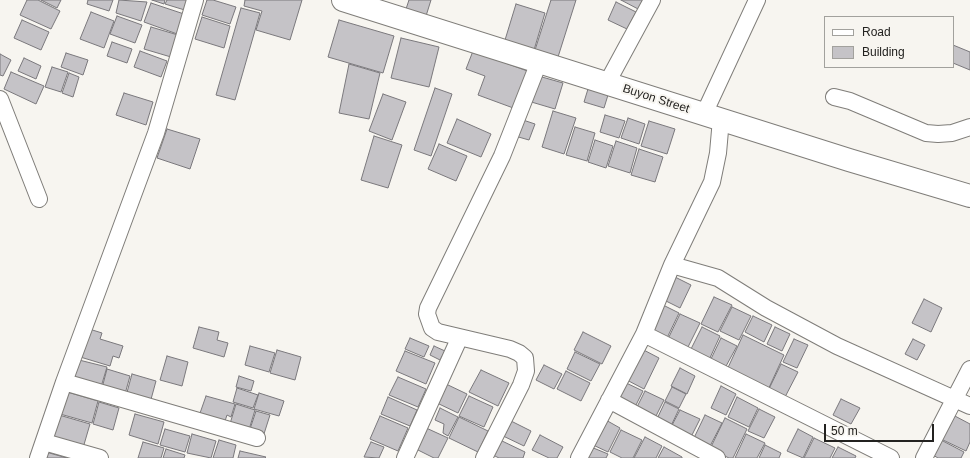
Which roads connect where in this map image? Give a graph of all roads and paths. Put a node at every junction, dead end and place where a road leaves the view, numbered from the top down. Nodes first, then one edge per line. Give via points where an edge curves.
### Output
1 (195, 0) edge
2 (343, 0) edge
3 (652, 0) edge
4 (757, 0) edge
5 (539, 62) junction
6 (607, 83) junction
7 (834, 97) dead end
8 (0, 99) edge
9 (713, 117) junction
10 (970, 127) edge
11 (970, 196) edge
12 (39, 199) dead end
13 (672, 265) junction
14 (644, 334) junction
15 (459, 339) junction
16 (970, 369) edge
17 (64, 382) junction
18 (956, 398) junction
19 (609, 400) junction
20 (970, 406) edge
21 (257, 438) dead end
22 (44, 442) junction
23 (38, 458) edge
24 (100, 458) edge
25 (405, 458) edge
26 (484, 458) edge
27 (579, 458) edge
28 (717, 458) edge
29 (891, 458) edge
30 (924, 458) edge

1 - 17 street via 156,133
2 - 5 main road, Buyon Street
3 - 6 street
4 - 9 street
5 - 6 main road, Buyon Street
5 - 15 street via 502,156 428,308 428,321 432,328
6 - 9 main road, Buyon Street
7 - 10 street via 850,101 926,133 952,133
8 - 12 street
9 - 11 main road, Buyon Street
9 - 13 street via 718,153 712,182
13 - 14 street
13 - 18 street via 718,278 766,308 837,346
14 - 19 street
14 - 29 street
15 - 25 street
15 - 26 street via 487,342 510,349 524,355 526,362 521,385
16 - 18 street
17 - 21 street
17 - 22 street
18 - 20 street
18 - 30 street
19 - 27 street
19 - 28 street
22 - 23 street
22 - 24 street

